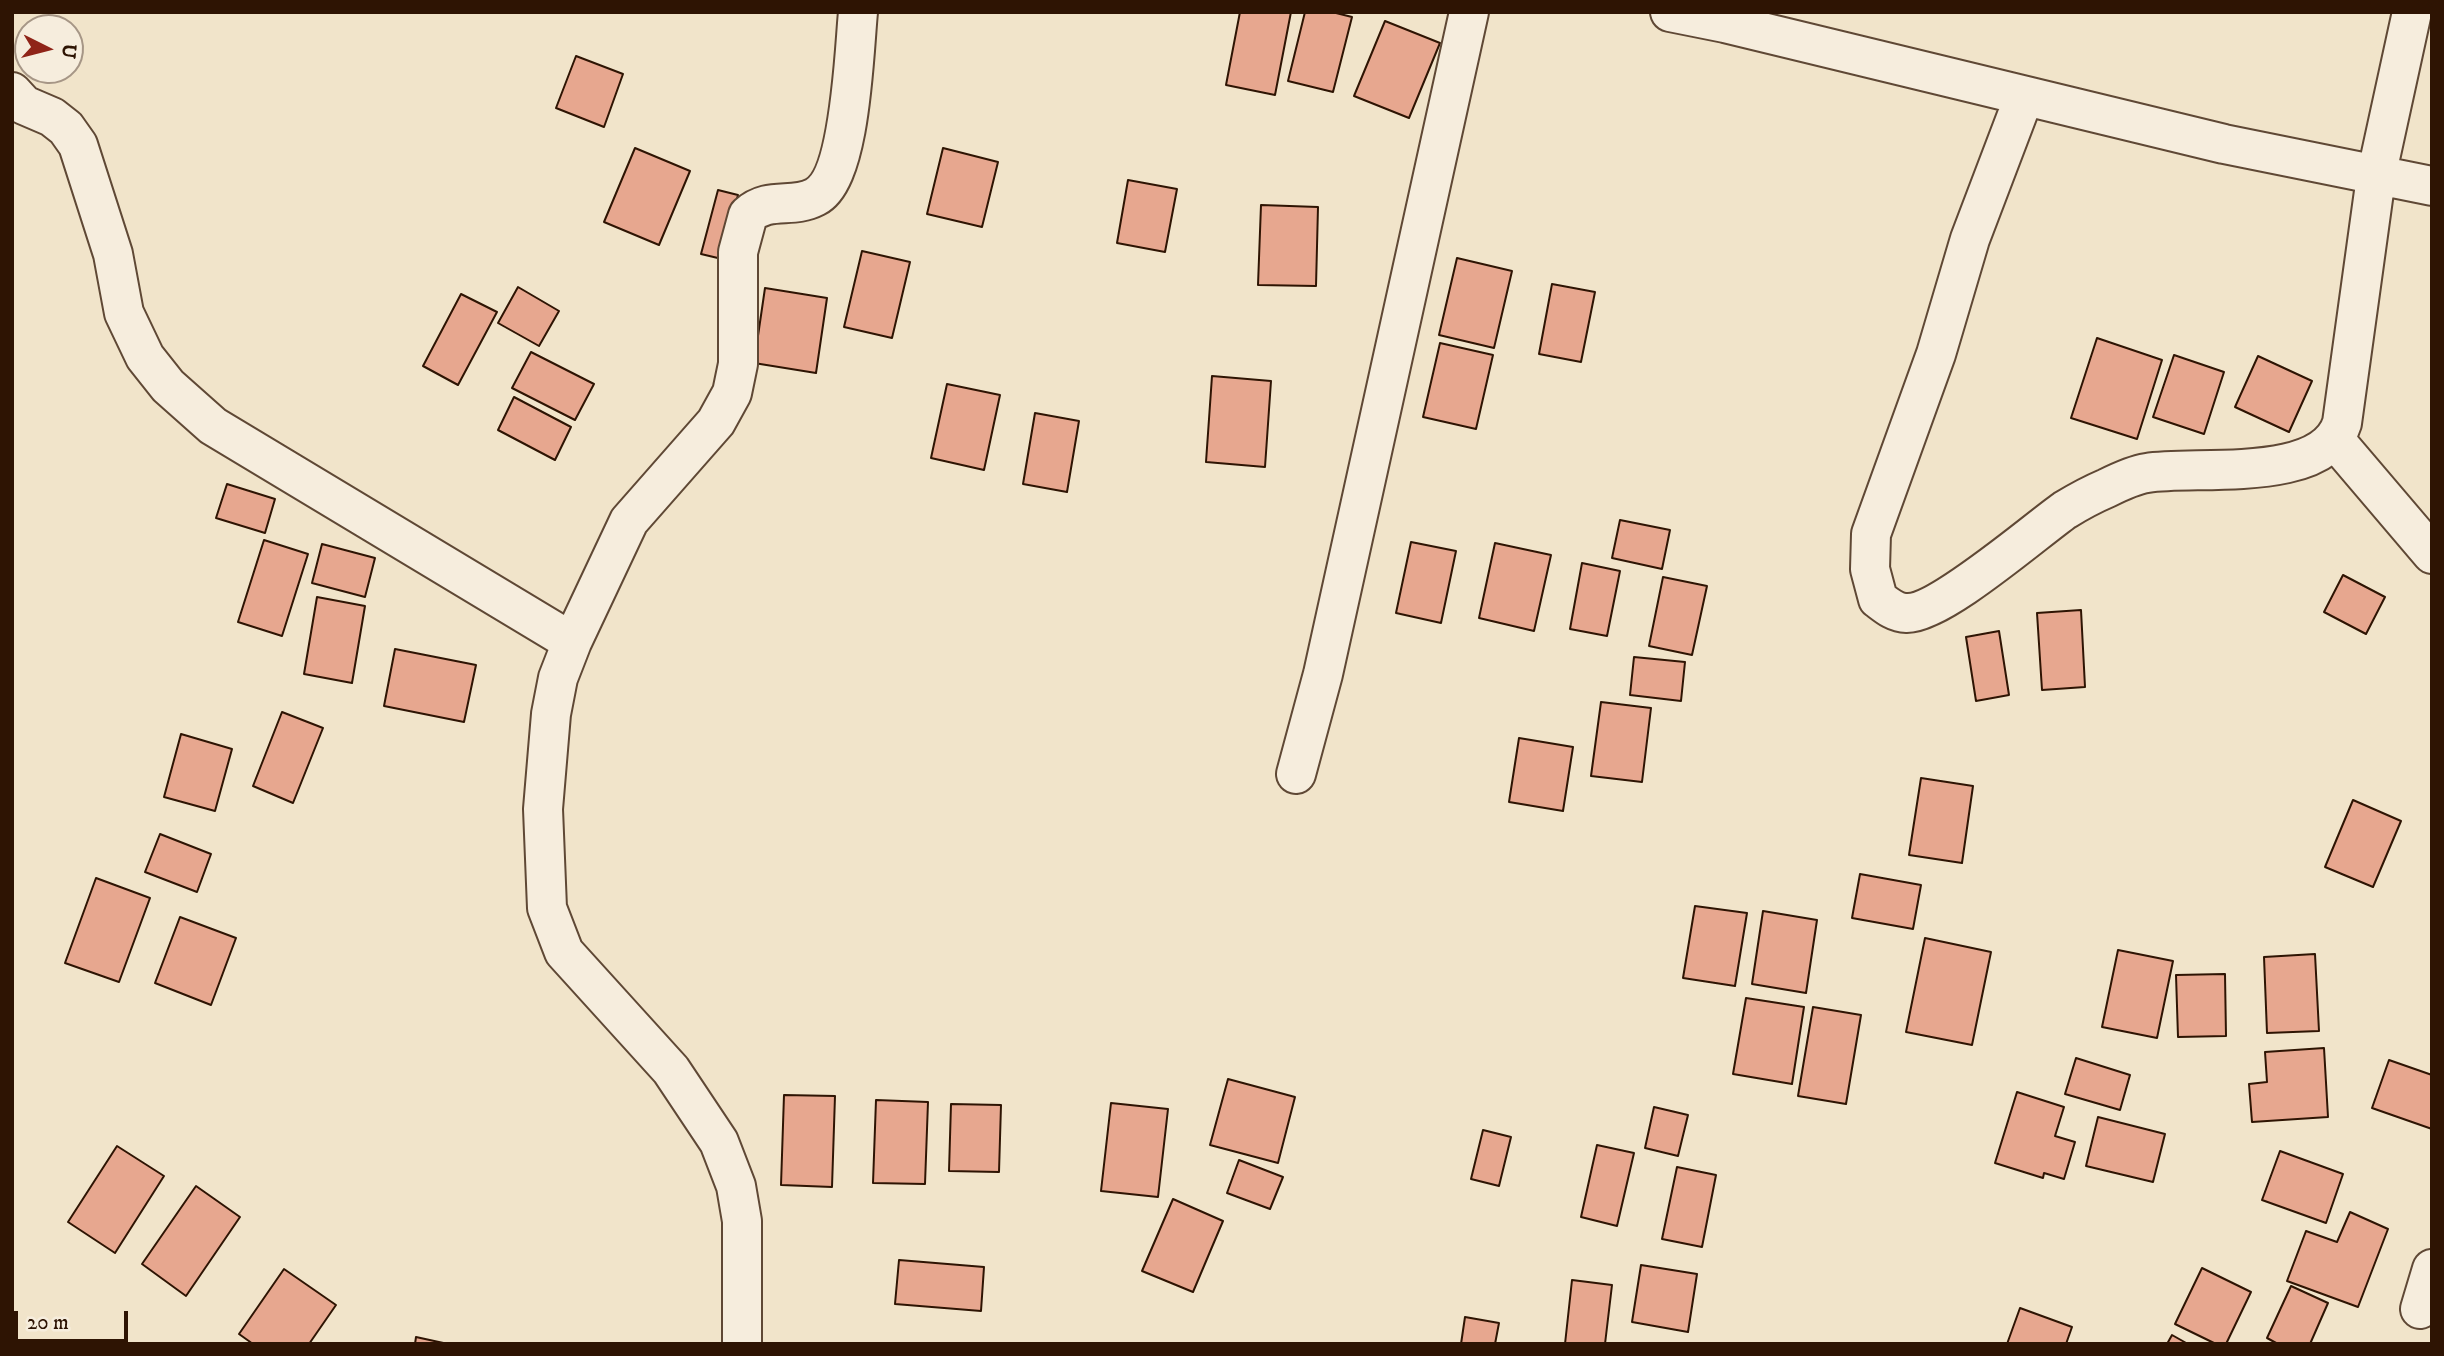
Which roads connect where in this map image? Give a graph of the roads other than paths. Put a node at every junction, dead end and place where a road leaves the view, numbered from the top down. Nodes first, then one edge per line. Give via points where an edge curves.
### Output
1 (858, 12) edge
2 (1469, 12) edge
3 (1670, 12) edge
4 (2412, 12) edge
5 (12, 92) edge
6 (2024, 97) junction
7 (2376, 177) junction
8 (2432, 186) edge
9 (2335, 440) junction
10 (2432, 554) edge
11 (572, 642) junction
12 (1296, 774) dead end
13 (2432, 1269) edge
14 (2420, 1309) dead end
15 (742, 1344) edge

1 - 11 street via 836,173 814,198 766,203 748,215 738,252 738,364 732,393 716,422 629,521
2 - 12 street via 1323,674
3 - 6 street
4 - 7 street
5 - 11 street via 24,105 66,128 78,145 113,254 124,313 145,357 168,386 212,426
6 - 7 street
6 - 9 street via 1970,239 1936,354 1871,534 1870,569 1878,599 1907,613 1922,608 1989,569 2067,509 2145,473 2258,468 2310,457
7 - 8 street
7 - 9 street via 2342,424
9 - 10 street
11 - 15 street via 551,714 543,809 547,908 564,952 671,1070 719,1142 736,1186 742,1221
13 - 14 street

